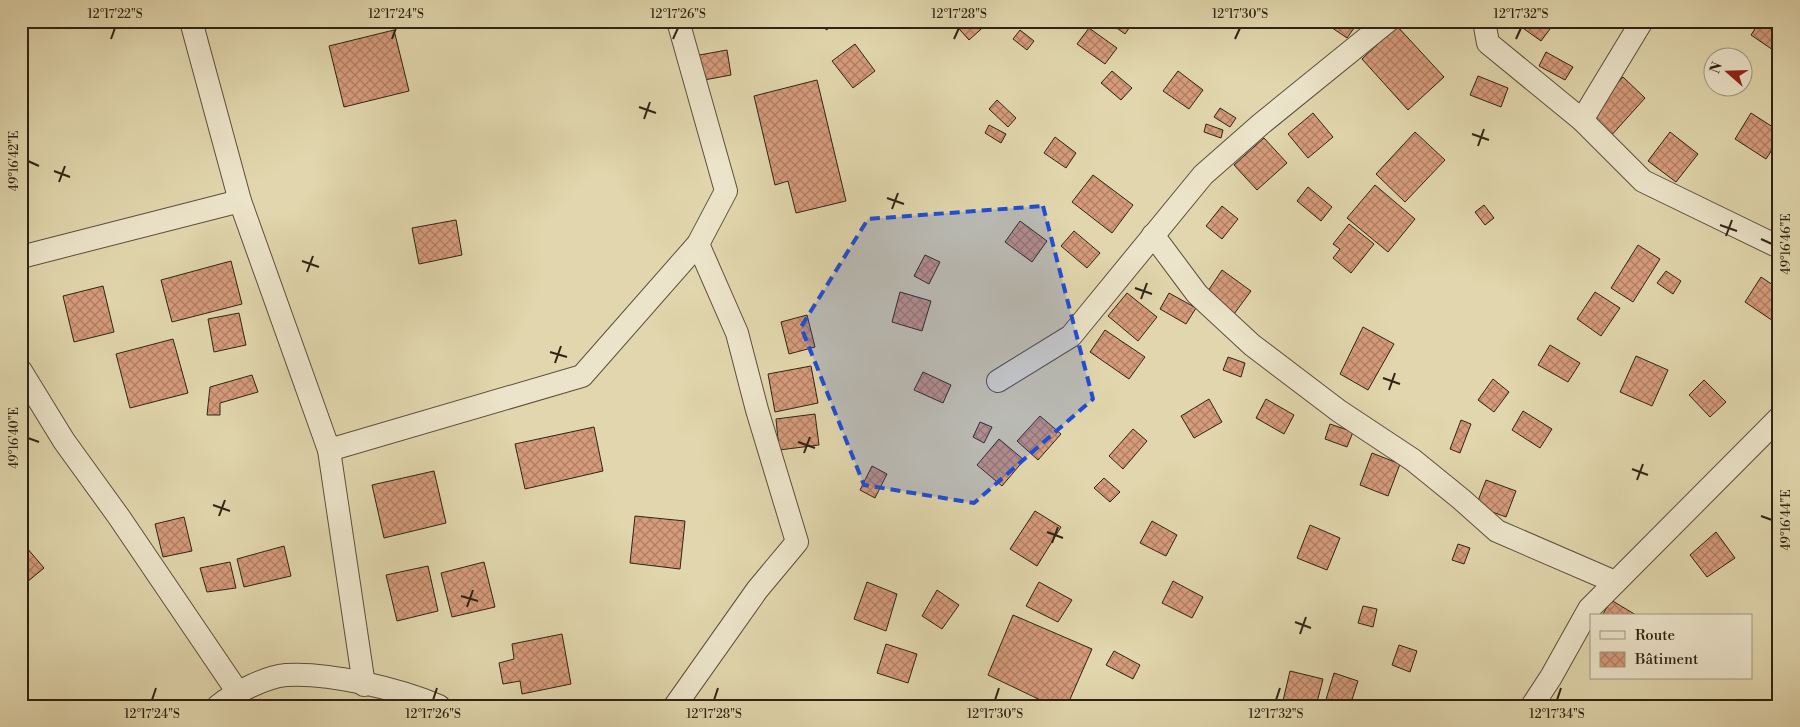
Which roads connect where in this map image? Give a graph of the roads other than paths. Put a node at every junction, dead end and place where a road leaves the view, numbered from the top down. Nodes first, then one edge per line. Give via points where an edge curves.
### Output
1 (191, 21) edge
2 (678, 21) edge
3 (1388, 21) edge
4 (1484, 21) edge
5 (1642, 21) edge
6 (1582, 120) junction
7 (240, 202) junction
8 (1153, 235) junction
9 (698, 244) junction
10 (1779, 247) edge
11 (21, 257) edge
12 (21, 371) edge
13 (998, 381) dead end
14 (1779, 418) edge
15 (329, 450) junction
16 (1615, 582) junction
17 (364, 685) junction
18 (237, 691) junction
19 (218, 706) edge
20 (439, 706) edge
21 (676, 706) edge
22 (1532, 706) edge

1 - 7 street
2 - 9 street via 726,191
3 - 8 street via 1203,175
4 - 6 street via 1488,43
5 - 6 street
6 - 10 street via 1642,181
7 - 11 street
7 - 15 street
8 - 13 street via 1071,336
8 - 16 street via 1197,294 1252,345 1339,412 1412,460 1496,531
9 - 15 street via 582,376
9 - 21 street via 737,333 798,542 757,590
12 - 18 street via 64,441
14 - 16 street
15 - 17 street
16 - 22 street via 1589,609
17 - 18 street via 335,678 285,675
17 - 20 street via 415,696
18 - 19 street

